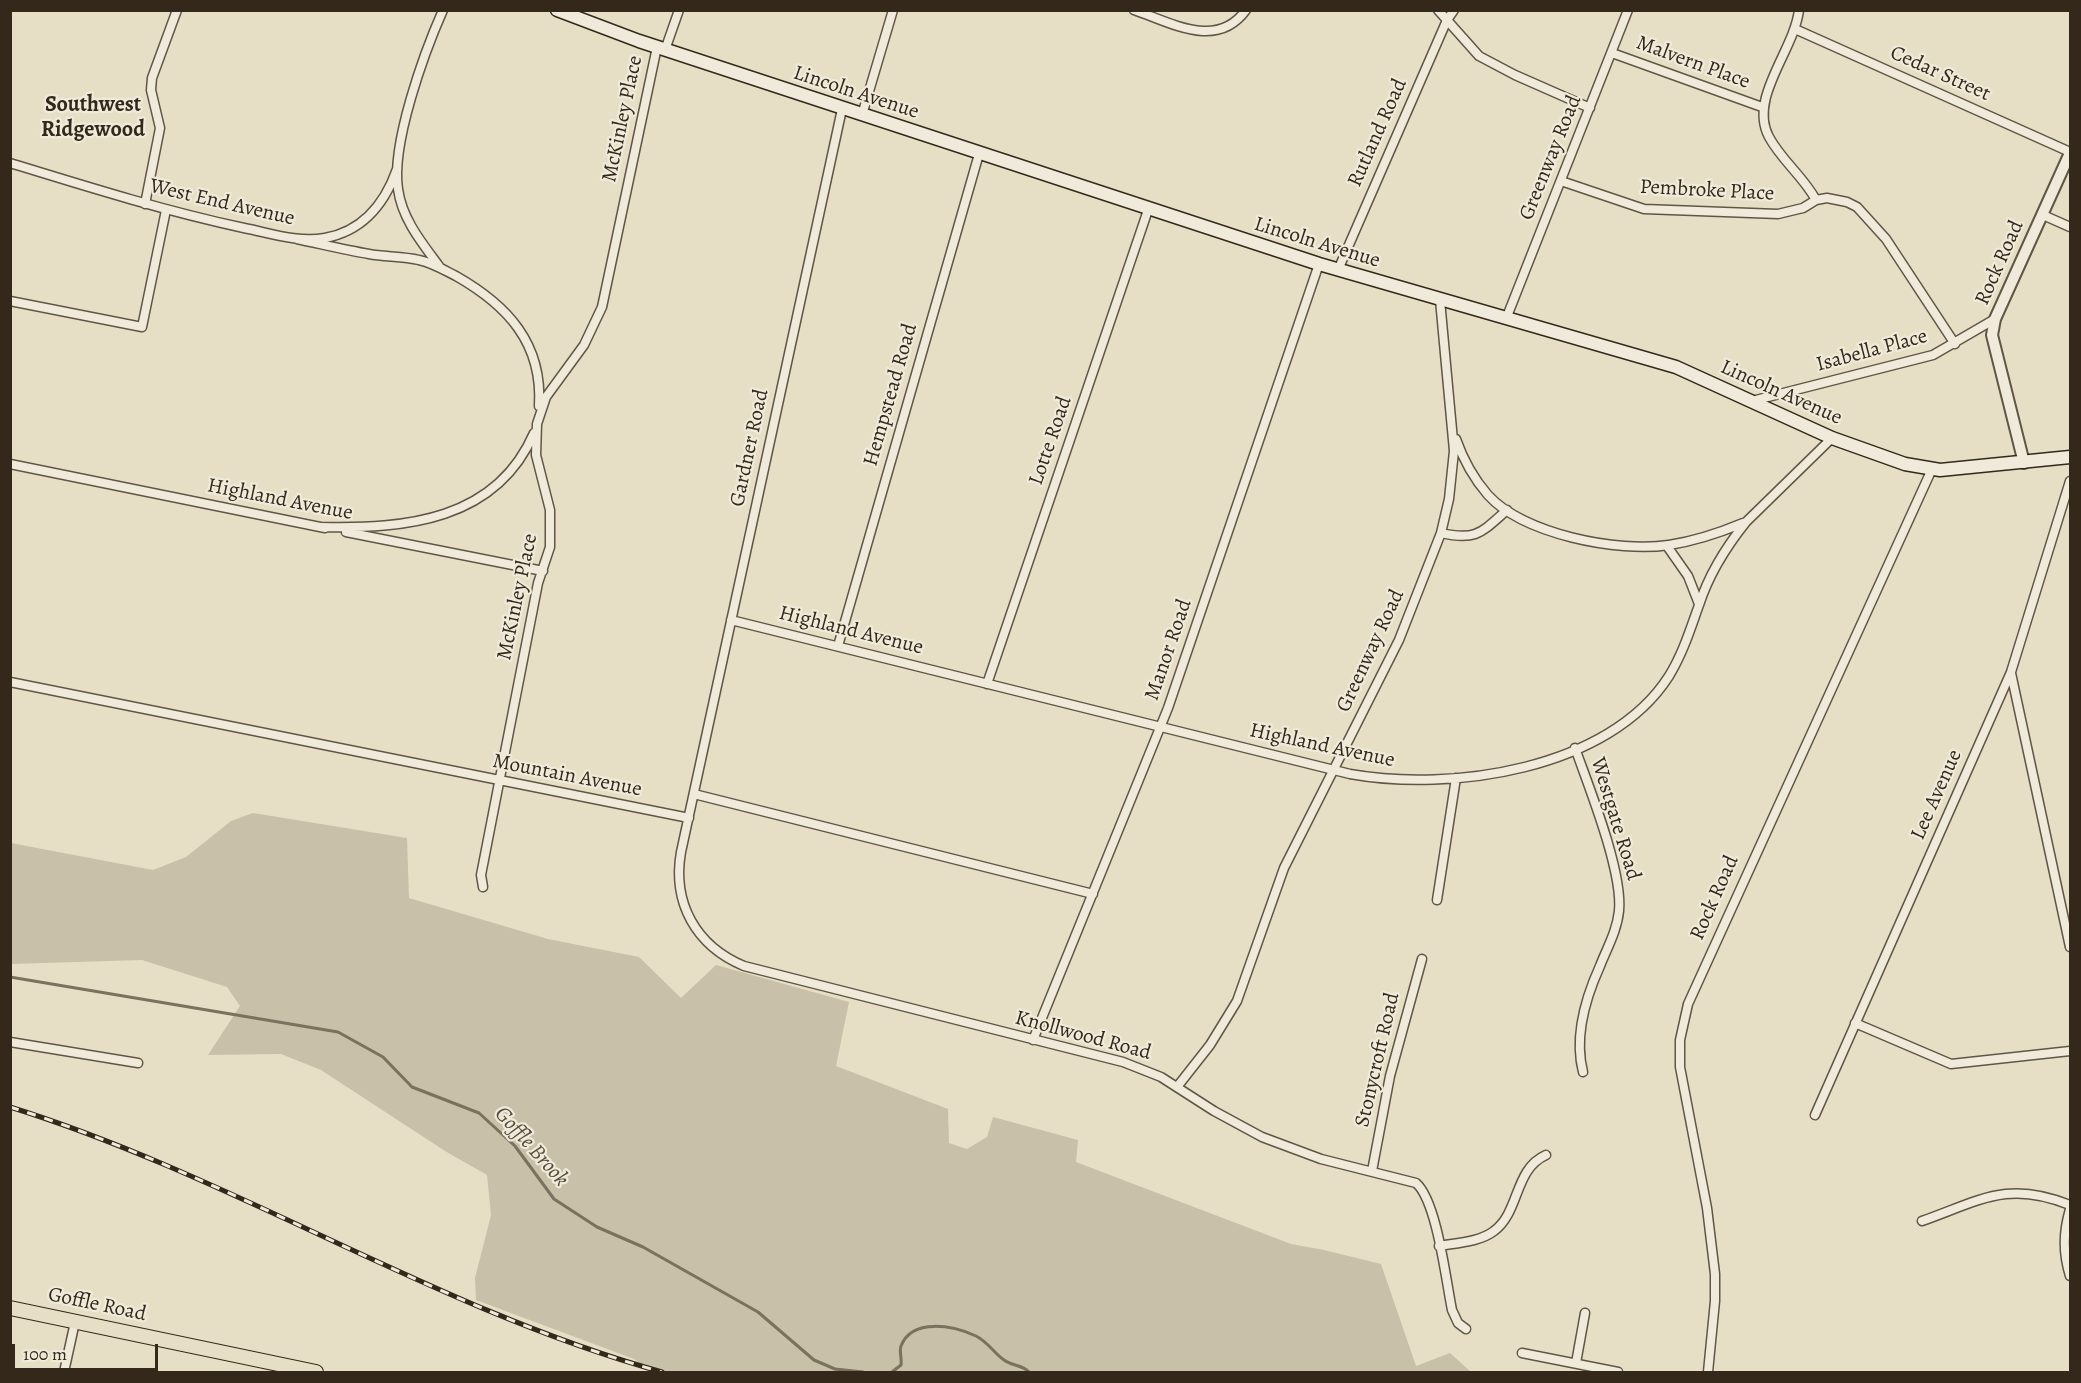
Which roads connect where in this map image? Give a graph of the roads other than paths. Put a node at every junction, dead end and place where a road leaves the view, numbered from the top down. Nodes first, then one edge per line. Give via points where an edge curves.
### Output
1 (177, 10) edge
2 (443, 10) edge
3 (557, 10) edge
4 (679, 10) edge
5 (893, 10) edge
6 (1134, 10) edge
7 (1438, 10) edge
8 (1454, 10) edge
9 (1628, 10) edge
10 (1799, 10) edge
11 (1246, 11) edge
12 (1447, 20) junction
13 (1796, 29) junction
14 (661, 49) junction
15 (1612, 53) junction
16 (1762, 107) junction
17 (1590, 108) junction
18 (842, 109) junction
19 (862, 116) junction
20 (2070, 152) edge
21 (979, 154) junction
22 (10, 163) edge
23 (397, 169) junction
24 (1561, 181) junction
25 (1816, 200) junction
26 (145, 204) junction
27 (166, 210) junction
28 (1148, 210) junction
29 (2043, 215) junction
30 (2070, 227) edge
31 (297, 239) junction
32 (1319, 264) junction
33 (439, 266) junction
34 (1338, 270) junction
35 (1440, 300) junction
36 (10, 301) edge
37 (1506, 319) junction
38 (1995, 319) junction
39 (1955, 344) junction
40 (1752, 401) junction
41 (537, 424) junction
42 (1452, 424) junction
43 (1832, 438) junction
44 (2070, 457) edge
45 (2024, 463) junction
46 (10, 464) edge
47 (1932, 469) junction
48 (2070, 481) edge
49 (1507, 510) junction
50 (1746, 522) junction
51 (321, 527) junction
52 (1441, 533) junction
53 (1667, 546) junction
54 (543, 571) junction
55 (1699, 604) junction
56 (732, 620) junction
57 (838, 646) junction
58 (2011, 672) junction
59 (10, 682) edge
60 (987, 684) junction
61 (1161, 727) junction
62 (1575, 748) junction
63 (1334, 770) junction
64 (1456, 778) junction
65 (499, 781) junction
66 (694, 794) junction
67 (688, 818) junction
68 (483, 887) dead end
69 (1094, 894) junction
70 (1437, 900) dead end
71 (2070, 947) edge
72 (1422, 959) dead end
73 (1855, 1023) junction
74 (1033, 1040) junction
75 (10, 1042) edge
76 (2070, 1051) edge
77 (138, 1063) dead end
78 (1583, 1072) dead end
79 (1177, 1087) junction
80 (1815, 1115) dead end
81 (1546, 1155) dead end
82 (1372, 1171) junction
83 (2070, 1207) edge
84 (1922, 1221) dead end
85 (1439, 1246) junction
86 (2070, 1276) edge
87 (10, 1308) edge
88 (1585, 1313) dead end
89 (75, 1322) junction
90 (1466, 1329) dead end
91 (1522, 1353) dead end
92 (1576, 1363) junction
93 (63, 1372) edge
94 (315, 1372) edge
95 (1618, 1372) edge
96 (1708, 1372) edge

1 - 26 street via 152,78 160,128
2 - 23 street, West End Avenue via 420,72
3 - 14 main road, Lincoln Avenue
4 - 14 street, McKinley Place
5 - 19 street
6 - 11 street via 1209,33 1229,28
7 - 12 street
8 - 12 street, Rutland Road
9 - 15 street, Greenway Road
10 - 13 street
12 - 17 street via 1479,56
12 - 34 street, Rutland Road
13 - 16 street
13 - 20 street, Cedar Street
14 - 18 main road, Lincoln Avenue
14 - 41 street, McKinley Place via 602,307 584,345 546,397
15 - 16 street, Malvern Place
15 - 17 street, Greenway Road
16 - 25 street via 1769,138 1801,175
17 - 24 street, Greenway Road
18 - 19 main road, Lincoln Avenue
18 - 56 street, Gardner Road
19 - 21 main road, Lincoln Avenue
20 - 29 street, Rock Road
21 - 28 main road, Lincoln Avenue
21 - 57 street, Hempstead Road
22 - 26 street, West End Avenue
23 - 31 street, West End Avenue via 384,199 364,221 326,238
23 - 33 street, West End Avenue via 401,202 410,224
24 - 25 street, Pembroke Place via 1644,209 1778,214 1803,208
24 - 37 street, Greenway Road
25 - 39 street via 1847,202 1872,222
26 - 27 street, West End Avenue
27 - 31 street, West End Avenue
27 - 36 street via 142,327
28 - 32 main road, Lincoln Avenue
28 - 60 street, Lotte Road
29 - 30 street
29 - 38 street, Rock Road
31 - 33 street
32 - 34 main road, Lincoln Avenue
32 - 61 street, Manor Road
33 - 41 street via 484,292 516,325 538,372
34 - 35 main road, Lincoln Avenue
35 - 37 main road, Lincoln Avenue
35 - 42 street, Greenway Road
37 - 40 main road, Lincoln Avenue via 1676,367
38 - 39 street, Isabella Place
38 - 45 street, Rock Road via 1992,335
39 - 40 street, Isabella Place via 1933,355
40 - 43 main road, Lincoln Avenue
41 - 51 street via 522,456 494,487 475,501 423,522
41 - 54 street, McKinley Place via 536,455 550,510 550,547
42 - 49 street via 1475,478
42 - 52 street, Greenway Road via 1452,476
43 - 47 main road, Lincoln Avenue via 1905,464
43 - 50 street, Highland Avenue
44 - 45 main road, Lincoln Avenue
45 - 47 main road, Lincoln Avenue
46 - 51 street, Highland Avenue
47 - 96 street, Rock Road via 1689,1004 1682,1029 1680,1067 1714,1253 1715,1301
48 - 58 street, Lee Avenue
49 - 52 street via 1479,534 1463,538
49 - 53 street via 1537,526 1579,538 1628,546
50 - 53 street
50 - 55 street, Highland Avenue via 1720,558
51 - 54 street, Highland Avenue
52 - 63 street, Greenway Road via 1399,640
53 - 55 street via 1688,576
54 - 65 street, McKinley Place
55 - 62 street, Highland Avenue via 1681,655 1652,697 1609,731
56 - 57 street, Highland Avenue
56 - 66 street, Gardner Road
57 - 60 street, Highland Avenue
58 - 71 street
58 - 73 street, Lee Avenue
59 - 65 street, Mountain Avenue
60 - 61 street, Highland Avenue
61 - 63 street, Highland Avenue
61 - 69 street, Manor Road
62 - 64 street, Highland Avenue via 1528,765
62 - 78 street, Westgate Road via 1597,809 1620,908 1582,1019 1578,1044
63 - 64 street, Highland Avenue via 1392,780
63 - 79 street, Greenway Road via 1284,868 1237,1001 1210,1045
64 - 70 street
65 - 67 street, Mountain Avenue
65 - 68 street, McKinley Place via 481,875
66 - 67 street
66 - 69 street
67 - 74 street, Knollwood Road via 678,868 682,902 694,928 723,956 775,975
69 - 74 street, Manor Road
72 - 82 street, Stonycroft Road via 1390,1076
73 - 76 street via 1951,1064
73 - 80 street, Lee Avenue
74 - 79 street, Knollwood Road via 1123,1062
75 - 77 street
79 - 82 street, Knollwood Road via 1262,1137 1321,1159
81 - 85 street via 1526,1171 1494,1232
82 - 85 street, Knollwood Road via 1406,1179 1420,1187 1430,1207
83 - 84 street via 2038,1193 2009,1192
83 - 86 street via 2064,1242
85 - 90 street, Knollwood Road via 1452,1310
87 - 89 main road, Goffle Road
88 - 92 street
89 - 93 street
89 - 94 main road, Goffle Road
91 - 92 street
92 - 95 street

